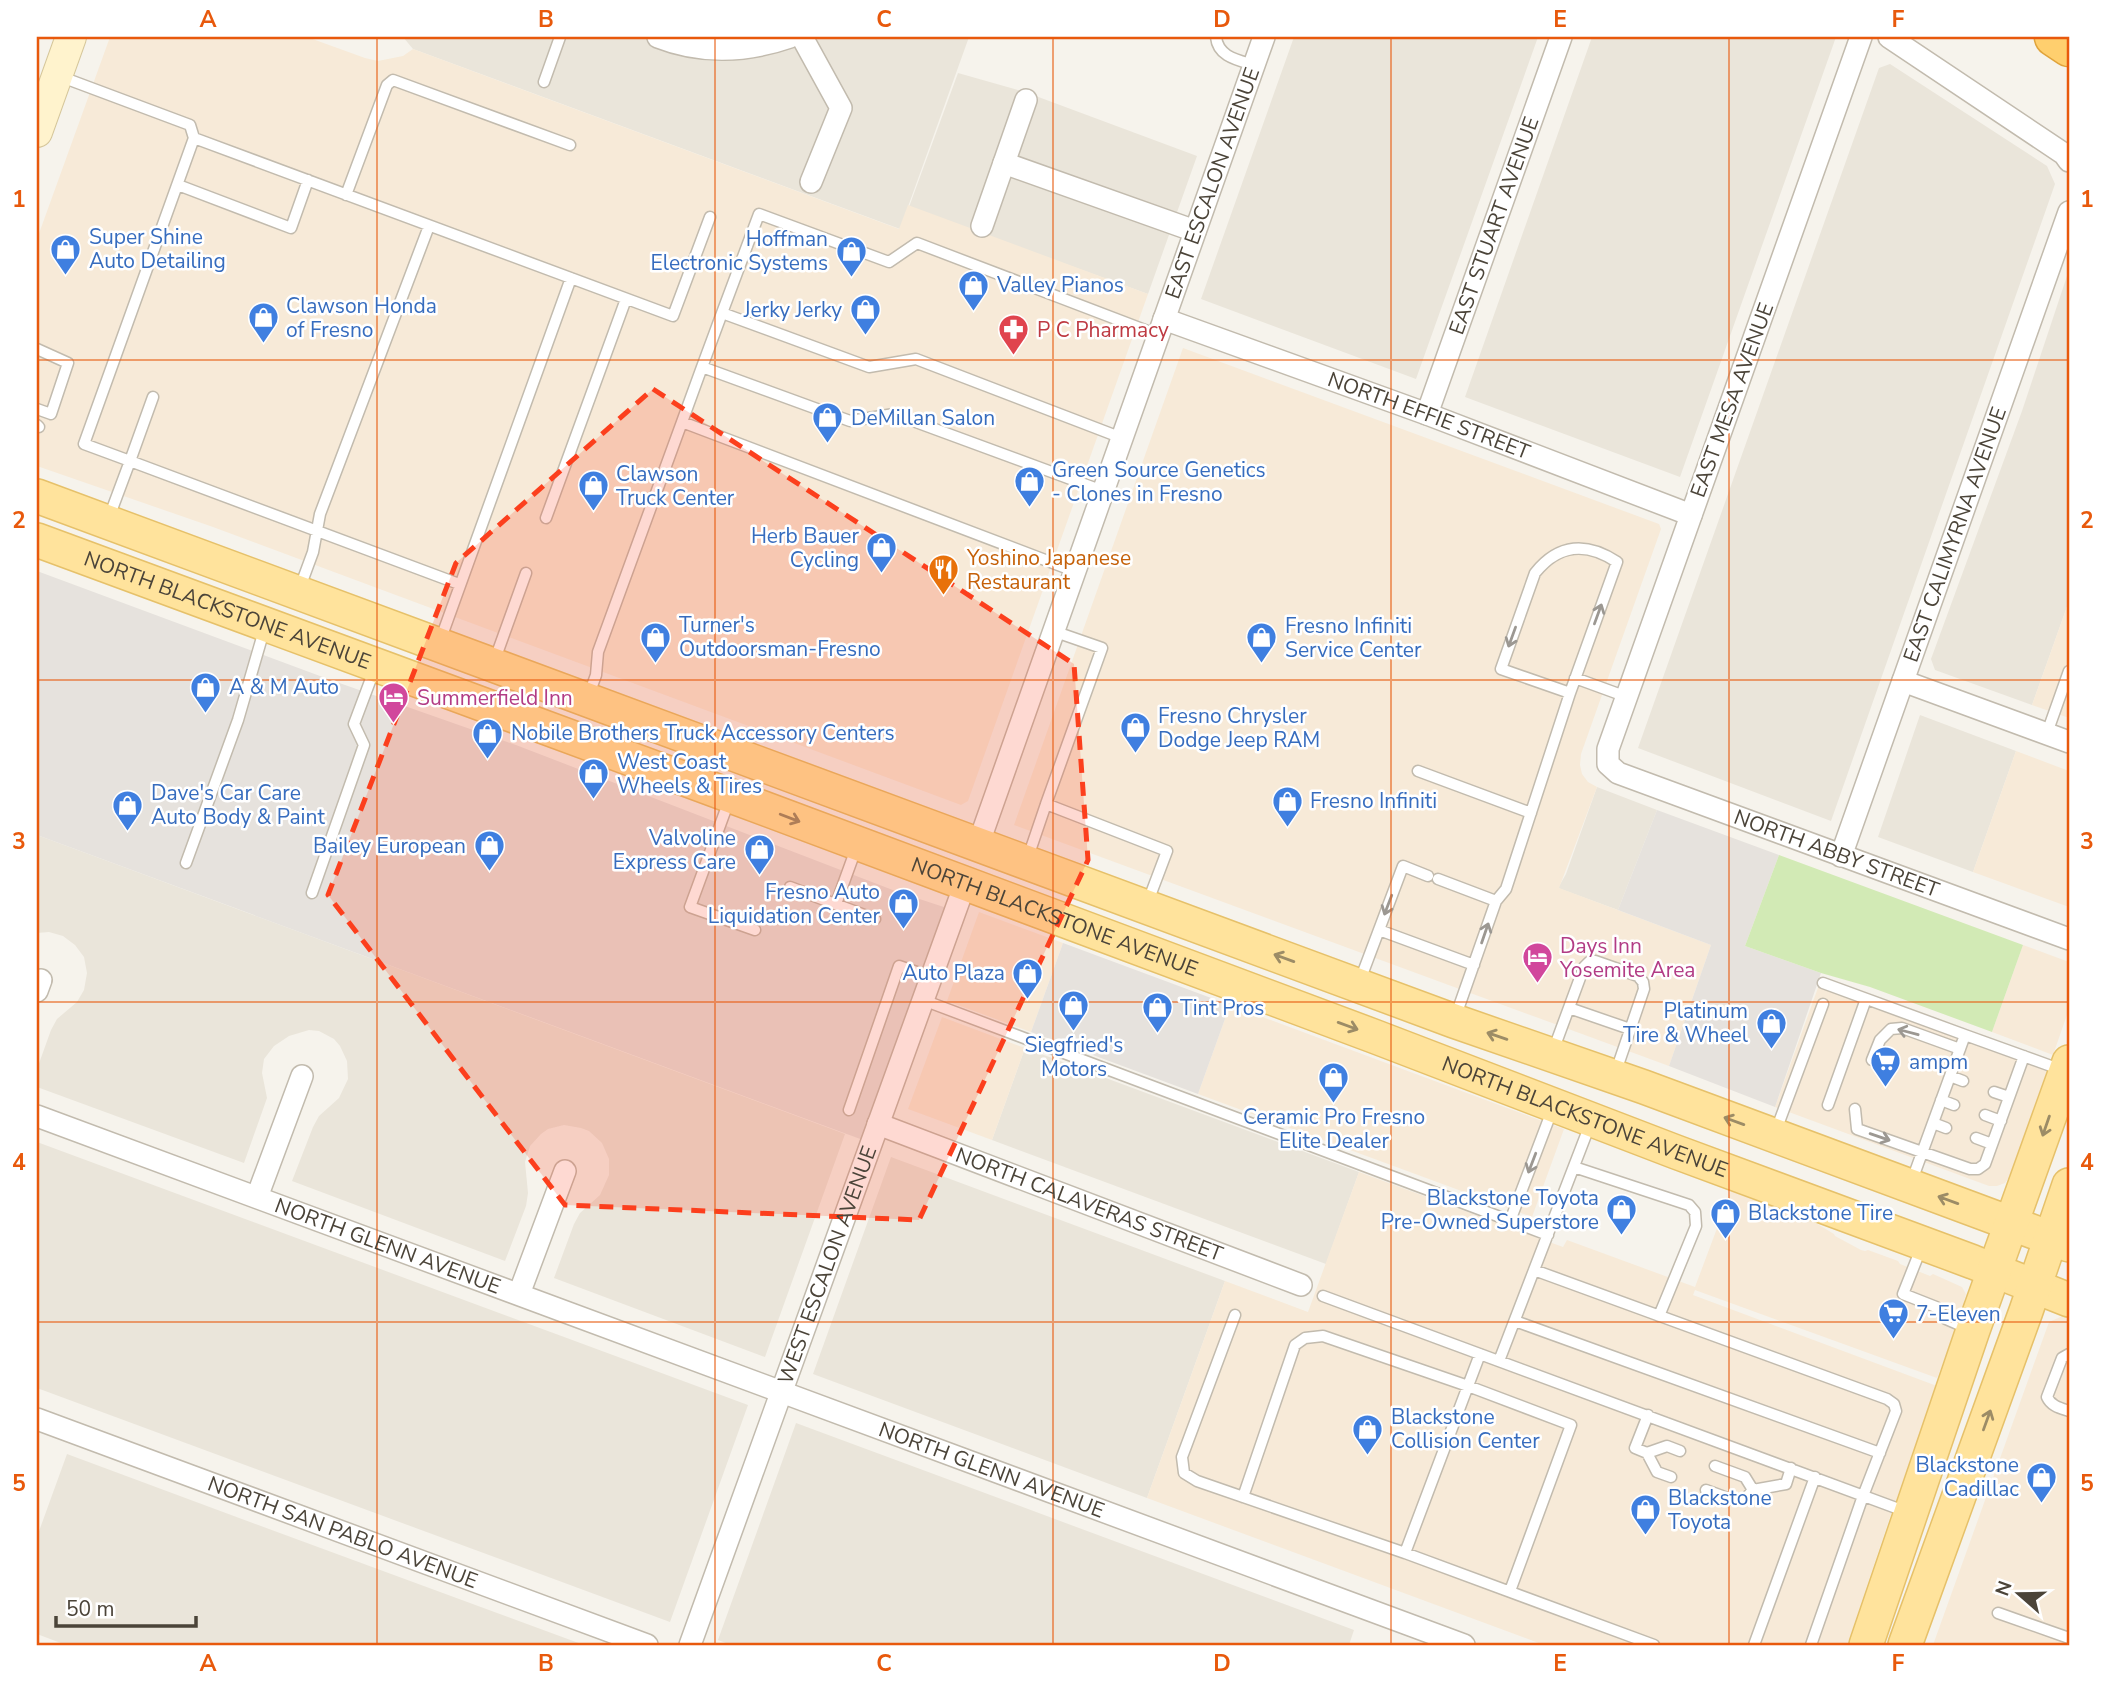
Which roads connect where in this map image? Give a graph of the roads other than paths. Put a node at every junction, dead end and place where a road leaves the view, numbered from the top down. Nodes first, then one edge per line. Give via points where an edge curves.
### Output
1 (71, 37) edge
2 (561, 37) edge
3 (658, 37) edge
4 (790, 37) edge
5 (802, 37) edge
6 (1216, 37) edge
7 (1264, 37) edge
8 (1561, 37) edge
9 (1861, 37) edge
10 (1889, 37) edge
11 (2054, 37) edge
12 (2069, 47) edge
13 (1254, 65) junction
14 (57, 75) junction
15 (544, 82) dead end
16 (1026, 100) dead end
17 (37, 132) edge
18 (194, 138) junction
19 (570, 145) dead end
20 (2069, 162) edge
21 (1004, 163) junction
22 (308, 180) junction
23 (811, 182) dead end
24 (178, 185) junction
25 (346, 195) junction
26 (2069, 212) edge
27 (710, 216) dead end
28 (429, 226) junction
29 (982, 226) dead end
30 (1195, 231) junction
31 (571, 278) junction
32 (626, 299) junction
33 (722, 313) junction
34 (1161, 327) junction
35 (37, 349) edge
36 (702, 367) junction
37 (153, 397) dead end
38 (37, 409) edge
39 (1427, 414) junction
40 (682, 422) junction
41 (1122, 438) junction
42 (130, 461) junction
43 (1103, 491) junction
44 (37, 496) edge
45 (1691, 515) junction
46 (546, 518) dead end
47 (107, 522) junction
48 (317, 531) junction
49 (37, 540) edge
50 (1074, 571) junction
51 (526, 573) dead end
52 (459, 584) junction
53 (298, 593) junction
54 (266, 625) junction
55 (1054, 631) junction
56 (438, 645) junction
57 (376, 665) junction
58 (493, 665) junction
59 (2069, 671) edge
60 (1576, 678) junction
61 (1903, 681) junction
62 (1570, 693) junction
63 (1627, 697) junction
64 (587, 700) junction
65 (2047, 733) junction
66 (2069, 742) edge
67 (1608, 764) joint
68 (1418, 771) dead end
69 (731, 796) junction
70 (1046, 804) junction
71 (1531, 813) junction
72 (858, 844) junction
73 (978, 845) junction
74 (1841, 856) junction
75 (1026, 862) junction
76 (186, 863) dead end
77 (965, 884) junction
78 (790, 887) dead end
79 (312, 892) dead end
80 (1496, 901) junction
81 (836, 904) junction
82 (1146, 907) junction
83 (875, 919) dead end
84 (1379, 929) junction
85 (755, 930) dead end
86 (2069, 939) edge
87 (1474, 965) junction
88 (931, 977) junction
89 (1823, 983) dead end
90 (1358, 985) junction
91 (1866, 999) junction
92 (923, 1000) junction
93 (1823, 1004) dead end
94 (1569, 1008) junction
95 (1454, 1021) junction
96 (1630, 1029) junction
97 (1965, 1035) junction
98 (1960, 1049) junction
99 (1552, 1055) junction
100 (2024, 1056) junction
101 (1872, 1060) dead end
102 (2068, 1067) edge
103 (302, 1076) dead end
104 (1950, 1076) junction
105 (1614, 1077) junction
106 (1964, 1081) dead end
107 (1994, 1092) dead end
108 (2009, 1097) junction
109 (1941, 1100) junction
110 (1555, 1105) junction
111 (1828, 1105) dead end
112 (1954, 1105) dead end
113 (849, 1110) dead end
114 (1855, 1110) dead end
115 (1985, 1115) dead end
116 (37, 1116) edge
117 (1592, 1120) junction
118 (2001, 1121) junction
119 (1933, 1123) junction
120 (878, 1124) junction
121 (1946, 1128) dead end
122 (1774, 1135) junction
123 (1976, 1138) dead end
124 (1992, 1144) junction
125 (1922, 1151) junction
126 (1574, 1167) junction
127 (565, 1171) dead end
128 (1910, 1185) junction
129 (2069, 1185) edge
130 (257, 1197) junction
131 (1510, 1221) junction
132 (2012, 1224) junction
133 (1548, 1235) junction
134 (2060, 1241) edge
135 (1923, 1244) junction
136 (1534, 1270) junction
137 (1995, 1270) junction
138 (1301, 1285) dead end
139 (2035, 1287) junction
140 (519, 1294) junction
141 (1323, 1296) dead end
142 (2069, 1300) edge
143 (1235, 1315) dead end
144 (1659, 1316) junction
145 (1515, 1321) junction
146 (1973, 1330) junction
147 (1480, 1353) junction
148 (2069, 1354) edge
149 (1499, 1361) junction
150 (1468, 1386) junction
151 (782, 1392) junction
152 (2069, 1411) edge
153 (1648, 1415) junction
154 (37, 1419) edge
155 (1681, 1451) dead end
156 (1647, 1453) junction
157 (1880, 1453) junction
158 (1715, 1466) dead end
159 (1791, 1468) junction
160 (1671, 1477) dead end
161 (1815, 1477) junction
162 (1706, 1490) dead end
163 (1754, 1490) junction
164 (1863, 1496) junction
165 (1243, 1497) junction
166 (1910, 1513) junction
167 (1405, 1553) junction
168 (1510, 1591) junction
169 (1998, 1613) dead end
170 (2069, 1638) edge
171 (647, 1645) edge
172 (690, 1645) edge
173 (1464, 1645) edge
174 (1654, 1645) edge
175 (1754, 1645) edge
176 (1811, 1645) edge
177 (1866, 1645) edge
178 (1887, 1645) edge
179 (1905, 1645) edge

1 - 14 main road
2 - 15 lane
3 - 4 street via 732,50
5 - 23 street via 841,108
6 - 13 lane via 1224,54
7 - 13 street, EAST ESCALON AVENUE
8 - 39 street, EAST STUART AVENUE
9 - 45 street, EAST MESA AVENUE
10 - 20 street via 2064,154
11 - 12 highway
13 - 30 street, EAST ESCALON AVENUE
14 - 17 main road
14 - 18 lane via 190,125
16 - 21 street
18 - 22 lane
18 - 24 lane
19 - 25 lane via 393,80 387,85
21 - 29 street
21 - 30 street
22 - 24 lane via 291,228
22 - 25 lane
24 - 42 lane via 84,444
25 - 28 lane
26 - 61 street, EAST CALIMYRNA AVENUE
27 - 32 lane via 673,316
28 - 31 lane
28 - 48 lane
30 - 34 street, EAST ESCALON AVENUE
31 - 32 lane
31 - 52 lane
32 - 46 lane
33 - 34 lane via 759,214 889,262 917,243
33 - 36 lane
33 - 41 lane via 869,367 916,359
34 - 39 street, NORTH EFFIE STREET
34 - 41 street, EAST ESCALON AVENUE
35 - 38 lane via 68,363 51,414
36 - 40 lane
36 - 43 lane via 850,421 894,414
37 - 42 lane
39 - 45 street, NORTH EFFIE STREET
40 - 50 lane
40 - 64 lane via 598,652
41 - 43 street, EAST ESCALON AVENUE
42 - 47 lane
42 - 48 lane
43 - 50 street, EAST ESCALON AVENUE
44 - 47 main road, NORTH BLACKSTONE AVENUE
45 - 63 street, EAST MESA AVENUE
47 - 53 main road, NORTH BLACKSTONE AVENUE
48 - 52 lane
48 - 53 lane
49 - 54 main road, NORTH BLACKSTONE AVENUE
50 - 55 street, EAST ESCALON AVENUE
51 - 58 lane
52 - 56 lane
53 - 56 main road, NORTH BLACKSTONE AVENUE
54 - 57 main road, NORTH BLACKSTONE AVENUE
54 - 76 lane via 238,720
55 - 70 lane via 1102,648
55 - 73 street, EAST ESCALON AVENUE
56 - 58 main road, NORTH BLACKSTONE AVENUE
57 - 69 main road, NORTH BLACKSTONE AVENUE
57 - 79 lane via 354,724 363,745
58 - 64 main road, NORTH BLACKSTONE AVENUE
59 - 65 lane
60 - 62 lane
60 -> 62 lane via 1617,562 1581,548 1565,549 1535,573 1500,669
60 - 63 lane
61 - 65 street
61 - 74 street, EAST CALIMYRNA AVENUE
62 - 71 lane
63 - 67 street, EAST MESA AVENUE via 1608,750
64 - 73 main road, NORTH BLACKSTONE AVENUE
65 - 66 street
67 - 74 street, NORTH ABBY STREET via 1618,773
68 - 71 lane
69 -> 72 main road, NORTH BLACKSTONE AVENUE
69 - 85 lane via 690,907
70 - 75 lane
70 - 82 lane via 1167,851
71 - 80 lane via 1506,889
72 - 73 main road via 882,833 953,856
72 - 77 main road, NORTH BLACKSTONE AVENUE
72 - 81 lane
73 - 75 main road, NORTH BLACKSTONE AVENUE
74 - 86 street, NORTH ABBY STREET
75 - 82 main road, NORTH BLACKSTONE AVENUE
77 - 82 main road via 975,874 999,873 1090,905
77 - 88 street, WEST ESCALON AVENUE
77 -> 110 main road, NORTH BLACKSTONE AVENUE
78 - 81 lane
80 -> 84 lane via 1403,866
87 -> 80 lane
81 - 83 lane
90 -> 82 main road, NORTH BLACKSTONE AVENUE
84 - 87 lane
84 - 90 lane
87 - 95 lane
88 - 92 street, WEST ESCALON AVENUE
88 - 113 lane via 899,966
89 - 91 lane
90 - 95 main road, NORTH BLACKSTONE AVENUE
91 - 97 lane
91 - 111 lane
92 - 120 street, WEST ESCALON AVENUE
92 - 131 lane
93 - 122 lane
94 - 96 lane
94 - 96 lane via 1584,967 1595,961 1643,982
94 - 99 lane
99 -> 95 main road, NORTH BLACKSTONE AVENUE
96 - 105 lane
97 - 98 lane
97 - 100 lane
98 -> 101 lane via 1902,1028 1891,1029 1880,1040
98 - 104 lane
99 - 105 main road, NORTH BLACKSTONE AVENUE
100 - 102 lane
100 - 108 lane
102 -> 132 main road
103 - 130 street, NORTH GLENN AVENUE
104 - 106 lane
104 - 109 lane
122 -> 105 main road, NORTH BLACKSTONE AVENUE
107 - 108 lane
108 - 118 lane
109 - 112 lane
109 - 119 lane
110 - 117 main road, NORTH BLACKSTONE AVENUE
110 -> 131 lane
114 -> 125 lane via 1857,1129
115 - 118 lane
116 - 130 street, NORTH GLENN AVENUE
117 - 126 lane
117 - 135 main road, NORTH BLACKSTONE AVENUE
118 - 124 lane
119 - 121 lane
119 - 125 lane
120 - 138 street, NORTH CALAVERAS STREET
120 - 151 street, WEST ESCALON AVENUE
122 - 128 main road, NORTH BLACKSTONE AVENUE
123 - 124 lane
124 - 125 lane via 1985,1164 1978,1169
125 - 128 lane
126 - 133 lane
126 - 144 lane via 1689,1205 1695,1212 1696,1226
127 - 140 street, NORTH GLENN AVENUE
132 -> 128 main road, NORTH BLACKSTONE AVENUE
129 - 134 main road
130 - 140 street, NORTH GLENN AVENUE
131 - 133 lane
132 - 134 main road, NORTH BLACKSTONE AVENUE
132 - 137 main road
133 - 136 lane
134 - 139 main road
135 - 137 main road, NORTH BLACKSTONE AVENUE
135 - 146 lane via 1903,1294 1936,1307 1946,1319
136 - 144 lane
136 - 145 lane
137 - 139 main road, NORTH BLACKSTONE AVENUE
137 - 146 main road
139 - 142 main road, NORTH BLACKSTONE AVENUE
179 -> 139 main road
140 - 151 street, NORTH GLENN AVENUE
141 - 147 lane
143 - 165 lane via 1182,1457 1184,1473 1190,1477
144 - 157 lane via 1887,1399 1896,1411
145 - 149 lane
145 - 157 lane
146 - 166 main road
147 - 149 lane
147 - 150 lane
148 - 152 lane via 2062,1358 2047,1397 2054,1406
149 - 153 lane
150 - 165 lane via 1323,1336 1305,1338 1295,1345
150 - 167 lane
150 - 168 lane via 1571,1425
151 - 172 street, WEST ESCALON AVENUE
151 - 173 street, NORTH GLENN AVENUE
153 - 156 lane via 1635,1448
153 - 159 lane
154 - 171 street, NORTH SAN PABLO AVENUE
155 - 156 lane via 1667,1446
156 - 160 lane via 1657,1472
157 - 164 lane
158 - 163 lane via 1745,1477
159 - 161 lane
159 - 163 lane via 1786,1484
161 - 164 lane
161 - 175 lane
162 - 163 lane via 1733,1500 1746,1498
164 - 166 lane
164 - 176 lane
165 - 167 lane
166 - 177 main road
166 - 178 main road via 1917,1524 1919,1544
167 - 168 lane
168 - 174 lane
169 - 170 lane

